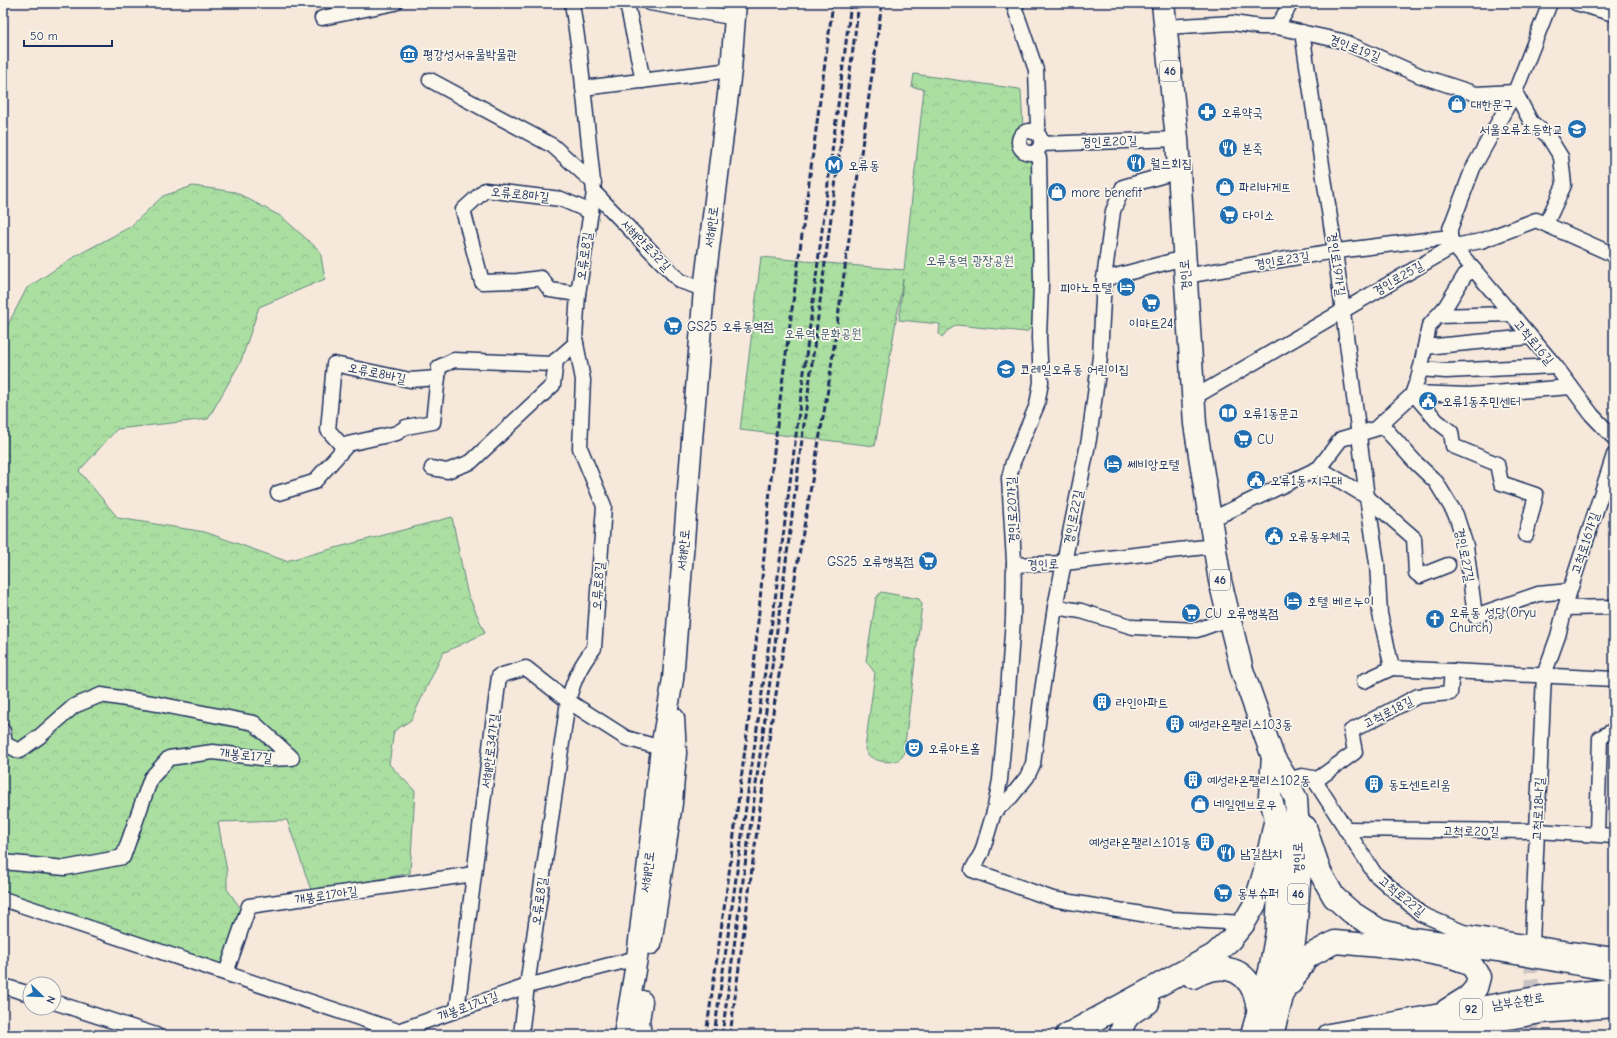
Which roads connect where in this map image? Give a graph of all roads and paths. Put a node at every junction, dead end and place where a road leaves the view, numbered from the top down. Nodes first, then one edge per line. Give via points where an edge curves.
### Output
1 (395, 3) edge
2 (572, 3) edge
3 (627, 3) edge
4 (650, 3) edge
5 (1017, 3) edge
6 (1163, 3) edge
7 (1292, 3) edge
8 (1550, 3) edge
9 (1576, 3) edge
10 (736, 10) edge
11 (1614, 14) edge
12 (322, 18) dead end
13 (1165, 27) junction
14 (1277, 27) junction
15 (1302, 32) junction
16 (731, 70) junction
17 (430, 80) dead end
18 (644, 81) junction
19 (583, 88) junction
20 (1515, 92) junction
21 (1177, 139) junction
22 (1036, 143) junction
23 (1179, 171) junction
24 (594, 187) junction
25 (590, 212) junction
26 (1546, 224) junction
27 (1452, 241) junction
28 (1335, 251) junction
29 (1614, 255) edge
30 (1185, 267) junction
31 (1474, 270) junction
32 (1104, 280) junction
33 (704, 289) junction
34 (578, 294) junction
35 (1343, 310) junction
36 (1511, 314) junction
37 (1437, 316) junction
38 (1530, 337) junction
39 (576, 343) junction
40 (1425, 347) junction
41 (556, 360) junction
42 (1554, 366) junction
43 (1420, 369) junction
44 (438, 378) junction
45 (1571, 387) junction
46 (1413, 393) junction
47 (1193, 398) junction
48 (1381, 424) junction
49 (1359, 433) junction
50 (1614, 438) edge
51 (344, 448) junction
52 (1614, 455) edge
53 (432, 468) dead end
54 (1319, 468) junction
55 (278, 493) dead end
56 (1367, 497) junction
57 (1210, 520) junction
58 (1526, 535) dead end
59 (1214, 546) junction
60 (1064, 563) junction
61 (1014, 565) junction
62 (1448, 565) dead end
63 (1569, 590) junction
64 (1055, 607) junction
65 (1614, 607) edge
66 (1565, 608) junction
67 (1228, 619) junction
68 (1392, 668) junction
69 (1452, 671) junction
70 (1544, 675) junction
71 (673, 679) junction
72 (1614, 679) edge
73 (1364, 681) dead end
74 (568, 701) junction
75 (1614, 730) edge
76 (3, 731) edge
77 (661, 748) junction
78 (1273, 756) junction
79 (1315, 781) junction
80 (1291, 789) junction
81 (994, 812) junction
82 (1276, 818) junction
83 (1345, 829) junction
84 (1537, 832) junction
85 (1597, 834) junction
86 (1614, 836) edge
87 (3, 862) edge
88 (474, 874) junction
89 (3, 899) edge
90 (1244, 923) junction
91 (1532, 943) junction
92 (1614, 955) edge
93 (637, 958) junction
94 (1614, 970) edge
95 (226, 974) junction
96 (3, 986) edge
97 (527, 986) junction
98 (1614, 990) edge
99 (22, 992) edge
100 (1283, 996) junction
101 (62, 1005) edge
102 (1614, 1006) edge
103 (457, 1010) junction
104 (1259, 1011) junction
105 (1437, 1026) edge
106 (393, 1033) edge
107 (629, 1033) edge
108 (156, 1035) edge
109 (521, 1035) edge
110 (1068, 1035) edge
111 (1121, 1035) edge
112 (1252, 1035) edge
113 (1272, 1035) edge
114 (1329, 1035) edge
115 (1414, 1035) edge

1 - 12 street
2 - 19 street, 오류로8길
3 - 18 street
4 - 10 street
5 - 22 street via 1015,10 1036,70
6 - 13 main road, 경인로 / 46
7 - 14 street
8 - 20 street
9 - 11 street
10 - 16 main road, 서해안로
13 - 14 street, 경인로19길 via 1233,23
13 - 21 main road, 경인로 / 46
14 - 15 street, 경인로19길
15 - 20 street, 경인로19길 via 1342,41 1422,76 1476,94
15 - 28 street, 경인로19가길
16 - 18 street
16 - 33 main road, 서해안로
17 - 24 street via 553,146
18 - 19 street
19 - 24 street, 오류로8길
20 - 26 street via 1531,122 1548,136 1561,157 1564,185
20 - 27 street via 1473,168 1450,229
21 - 22 street, 경인로20길
21 - 23 main road, 경인로 / 46
22 - 61 street, 경인로20가길 via 1039,158 1041,382 1037,405 1009,478
23 - 30 main road, 경인로 / 46
23 - 32 street, 경인로22길 via 1122,188 1113,211
24 - 25 street, 오류로8길
24 - 33 street, 서해안로32길 via 680,281
25 - 34 street, 오류로8길
25 - 34 street, 오류로8마길 via 561,198 485,190 463,210 482,282 541,278 550,290
26 - 27 street, 경인로25길 via 1536,220 1481,241
26 - 29 street, 경인로25길
27 - 28 street, 경인로23길
27 - 31 street, 고척로16길
27 - 35 street, 경인로25길
28 - 30 street, 경인로23길
28 - 35 street, 경인로19가길
30 - 32 street
30 - 47 main road, 경인로 / 46
31 - 36 street, 고척로16길
31 - 37 street via 1465,275
32 - 60 street, 경인로22길 via 1100,356 1090,439
33 - 71 main road, 서해안로
34 - 39 street, 오류로8길
35 - 47 street, 경인로25길
35 - 49 street, 경인로19가길
36 - 37 street
36 - 38 street, 고척로16길
37 - 40 street via 1430,326
38 - 40 street
38 - 42 street, 고척로16길
39 - 41 street
39 - 74 street, 오류로8길 via 583,380 580,448 604,506 594,648 580,667
40 - 43 street
41 - 44 street via 552,364 454,360 439,367
41 - 53 street via 554,386 471,462 447,471
42 - 43 street via 1446,371
42 - 45 street, 고척로16길
43 - 46 street
44 - 51 street via 433,422 406,427 397,433 348,444
44 - 51 street, 오류로8바길 via 410,380 334,364 328,430
45 - 46 street via 1468,395
45 - 50 street, 고척로16길
46 - 48 street
46 - 58 street via 1436,421 1451,432 1453,446 1497,464 1501,484 1536,495
47 - 57 main road, 경인로 / 46
48 - 49 street via 1375,429
48 - 63 street, 경인로27길 via 1436,482 1456,515 1466,546 1475,616 1538,594
49 - 54 street via 1341,438
49 - 56 street, 경인로19가길
51 - 55 street via 314,482
52 - 63 street, 고척로16가길
54 - 56 street
54 - 57 street
56 - 62 street via 1414,538 1416,573 1420,576
56 - 68 street via 1377,563 1380,614
57 - 59 main road, 경인로 / 46
59 - 60 street, 경인로
59 - 67 main road, 경인로 / 46
60 - 61 street, 경인로
60 - 64 street, 경인로22길
61 - 81 street, 경인로20가길 via 1007,705 1000,780
63 - 66 street, 고척로16가길
64 - 67 street via 1132,627 1196,630
64 - 81 street, 경인로22길 via 1033,764 1027,777 1011,797
65 - 66 street
66 - 70 street, 고척로16가길
67 - 78 main road, 경인로 / 46 via 1242,670
68 - 69 street
68 - 73 street
69 - 70 street
69 - 79 street, 고척로18길 via 1450,693 1418,696 1350,731 1356,752
70 - 72 street
70 - 84 street, 고척로18나길
71 - 77 main road, 서해안로
71 - 107 main road via 676,753 672,803 639,1021
74 - 77 street, 서해안로34가길 via 626,738
74 - 88 street, 서해안로34가길 via 526,668 499,676
74 - 97 street, 오류로8길
75 - 85 street via 1600,738
76 - 87 street, 개봉로17길 via 5,744 19,751 74,706 101,695 254,723 292,758 269,759 213,752 168,758 151,778 123,857 65,868
77 - 93 main road, 서해안로
78 - 80 main road, 경인로 / 46
78 - 82 main road, 경인로 / 46 via 1270,796
79 - 80 street via 1313,778 1302,776
79 - 83 street, 고척로22길
80 - 94 main road via 1320,872 1334,897 1379,930 1412,939 1498,950
80 - 100 main road, 경인로 / 46 via 1300,870 1295,934
81 - 90 street, 경인로20가길 via 982,852 972,870 1053,899 1171,919
82 - 90 main road via 1255,904
82 - 104 main road, 경인로 / 46 via 1281,858 1277,932
83 - 84 street, 고척로20길
83 - 91 street, 고척로22길 via 1375,874 1421,914 1462,932
84 - 85 street, 고척로20길
84 - 91 street, 고척로18나길
85 - 86 street, 고척로20길
88 - 95 street, 개봉로17아길 via 249,906
88 - 103 street, 서해안로34가길
89 - 95 street
90 - 110 main road via 1214,955
91 - 92 street, 고척로22길
93 - 97 street, 개봉로17나길
93 - 107 main road, 서해안로
95 - 106 street
96 - 99 street
97 - 103 street, 개봉로17나길
97 - 109 street
98 - 105 main road, 남부순환로 / 92 via 1548,996
100 - 105 main road via 1307,957 1335,942 1412,949 1466,962 1473,967 1479,977 1476,988
100 - 113 main road, 경인로 / 46
101 - 108 street
102 - 105 main road, 남부순환로 / 92 via 1541,1012
103 - 106 street, 개봉로17나길
104 - 111 main road via 1253,991 1244,977 1231,969 1218,967 1201,972 1129,1014 1122,1026
104 - 112 main road, 경인로 / 46
105 - 114 main road, 남부순환로 / 92
105 - 115 main road, 남부순환로 / 92

